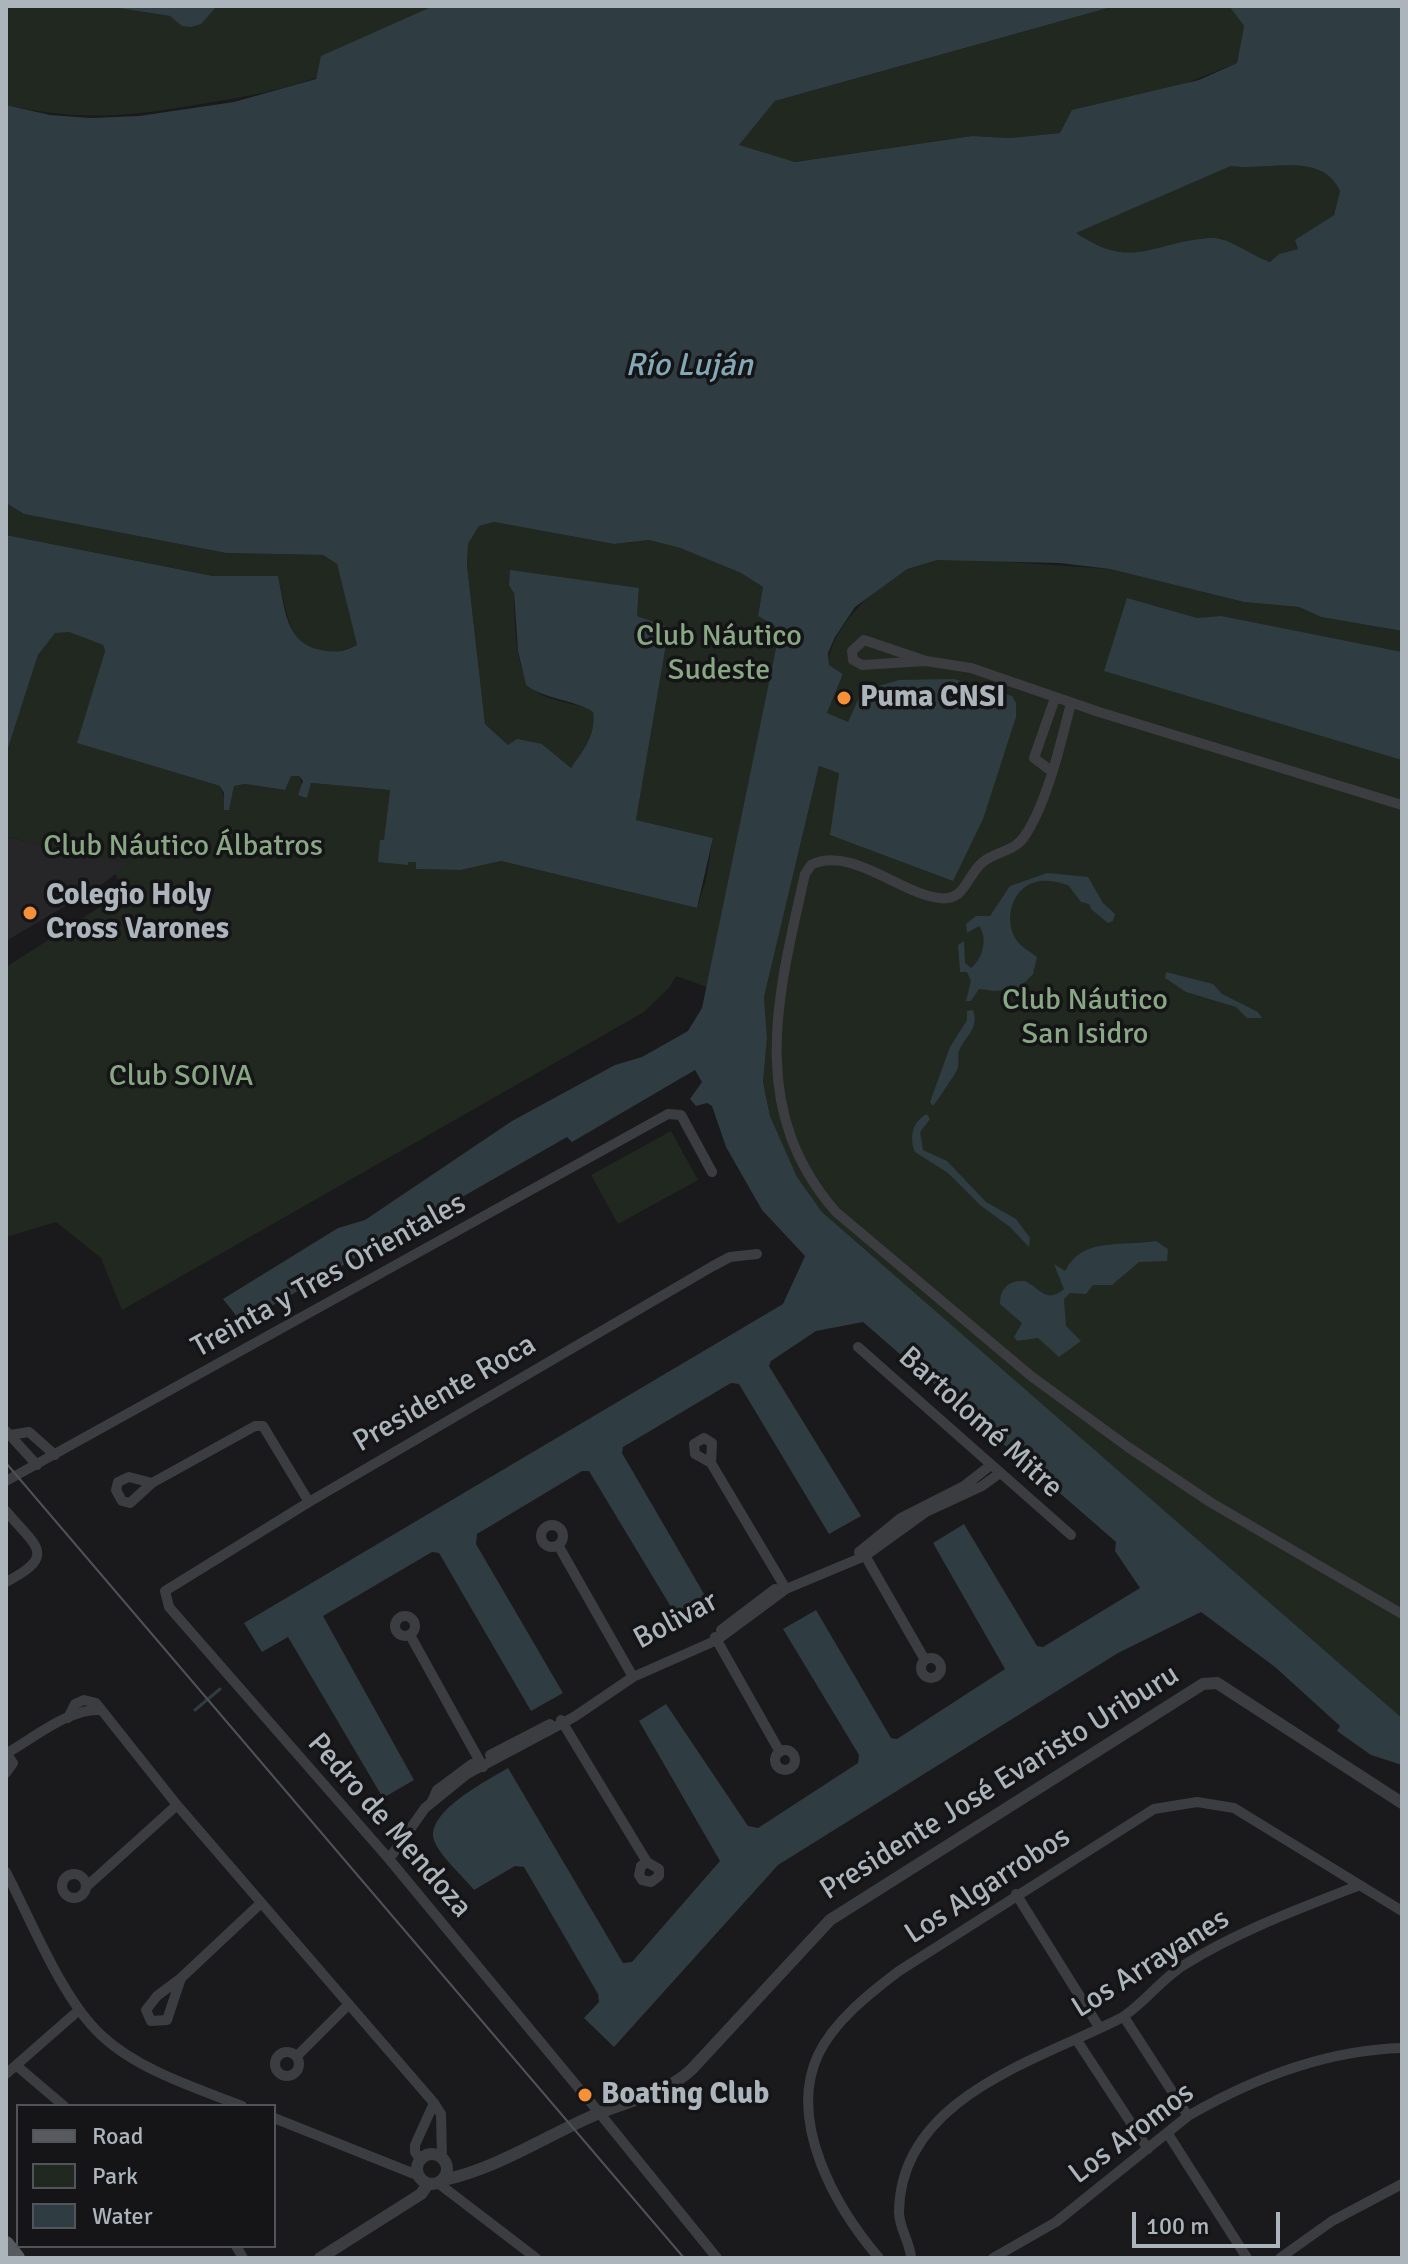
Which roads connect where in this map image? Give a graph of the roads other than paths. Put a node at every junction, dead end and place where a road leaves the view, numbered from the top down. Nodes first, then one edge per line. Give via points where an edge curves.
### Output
1 (926, 661) junction
2 (1055, 698) junction
3 (1071, 703) junction
4 (1050, 770) junction
5 (1402, 805) edge
6 (712, 1172) dead end
7 (757, 1254) dead end
8 (858, 1347) dead end
9 (8, 1433) edge
10 (55, 1455) junction
11 (708, 1458) dead end
12 (37, 1465) junction
13 (995, 1469) junction
14 (6, 1481) edge
15 (152, 1483) dead end
16 (309, 1502) junction
17 (6, 1511) edge
18 (1071, 1535) dead end
19 (558, 1545) dead end
20 (863, 1553) junction
21 (6, 1582) edge
22 (785, 1587) junction
23 (165, 1591) joint
24 (1402, 1614) edge
25 (410, 1635) dead end
26 (715, 1637) junction
27 (925, 1660) dead end
28 (632, 1674) junction
29 (562, 1721) junction
30 (780, 1752) dead end
31 (7, 1753) edge
32 (482, 1764) junction
33 (6, 1773) edge
34 (1402, 1803) edge
35 (177, 1805) junction
36 (389, 1859) junction
37 (647, 1862) dead end
38 (6, 1872) edge
39 (1360, 1885) junction
40 (86, 1887) dead end
41 (1016, 1894) junction
42 (261, 1903) junction
43 (1402, 1911) edge
44 (181, 1978) dead end
45 (348, 2005) junction
46 (79, 2010) junction
47 (1124, 2017) junction
48 (1099, 2027) junction
49 (1076, 2039) junction
50 (1402, 2048) edge
51 (297, 2056) dead end
52 (17, 2066) junction
53 (6, 2074) edge
54 (434, 2103) junction
55 (62, 2104) edge
56 (238, 2104) edge
57 (599, 2113) junction
58 (1188, 2116) junction
59 (276, 2119) edge
60 (1168, 2134) junction
61 (1148, 2149) junction
62 (444, 2162) junction
63 (418, 2165) junction
64 (472, 2173) junction
65 (436, 2182) junction
66 (1402, 2184) edge
67 (6, 2244) edge
68 (17, 2258) edge
69 (320, 2258) edge
70 (536, 2258) edge
71 (717, 2258) edge
72 (879, 2258) edge
73 (911, 2258) edge
74 (993, 2258) edge
75 (1247, 2258) edge
76 (1280, 2258) edge

1 - 1 street via 864,640 852,651 853,660 862,665
1 - 2 street via 971,668
2 - 3 street
2 - 4 street via 1034,758
3 - 4 street
3 - 5 street
4 - 24 street via 1024,838 984,861 963,891 950,898 932,897 837,861 811,865 805,874 777,1011 779,1094 797,1154 817,1191 845,1221 1031,1376 1210,1502
6 - 10 street, Treinta y Tres Orientales via 675,1112
7 - 16 street, Presidente Roca via 730,1257 713,1266
8 - 13 street, Bartolomé Mitre
9 - 10 street via 29,1432
9 - 12 street
10 - 12 street, Treinta y Tres Orientales
11 - 22 street
12 - 14 street, Treinta y Tres Orientales
13 - 18 street, Bartolomé Mitre
13 - 20 street, Bolivar via 901,1518
15 - 16 street via 263,1426
16 - 23 street, Presidente Roca
17 - 21 street via 38,1556 32,1569
19 - 28 street
20 - 22 street, Bolivar
20 - 27 street
22 - 26 street, Bolivar
23 - 36 street, Pedro de Mendoza via 169,1607
25 - 32 street
26 - 28 street, Bolivar
26 - 30 street
28 - 29 street, Bolivar
29 - 32 street, Bolivar
29 - 37 street
31 - 33 street via 13,1763
31 - 35 street via 68,1718 75,1704 92,1700
32 - 36 street, Bolivar via 431,1803
34 - 57 street, Presidente José Evaristo Uriburu via 1211,1682 830,1920 682,2079
35 - 40 street
35 - 42 street
36 - 57 street, Pedro de Mendoza
38 - 46 street
39 - 41 street, Los Algarrobos via 1234,1808 1187,1803 1154,1809
39 - 43 street, Los Algarrobos
39 - 47 street, Los Arrayanes via 1204,1952 1158,1984
41 - 48 street
41 - 72 street, Los Algarrobos via 877,1987 830,2038 815,2065 810,2103 819,2155 840,2200
42 - 44 street
42 - 45 street
45 - 51 street
45 - 54 street
46 - 52 street
46 - 56 street via 125,2053
47 - 48 street, Los Arrayanes
47 - 58 street
48 - 49 street, Los Arrayanes
49 - 61 street
49 - 73 street, Los Arrayanes via 987,2081 947,2113 922,2142 899,2210
50 - 58 street, Los Aromos via 1358,2051 1315,2062
52 - 53 street
52 - 55 street
54 - 62 street via 441,2114
54 - 63 street via 415,2145
57 - 64 street, Presidente José Evaristo Uriburu
57 - 71 street, Pedro de Mendoza
58 - 60 street, Los Aromos
59 - 63 street via 383,2161
60 - 61 street, Los Aromos
60 - 75 street
61 - 74 street, Los Aromos via 1056,2222
62 - 63 street via 431,2154
62 - 64 street
62 - 65 street
63 - 65 street
64 - 65 street, Presidente José Evaristo Uriburu
65 - 69 street, Presidente José Evaristo Uriburu
65 - 70 street
66 - 76 street via 1332,2221
67 - 68 main road

